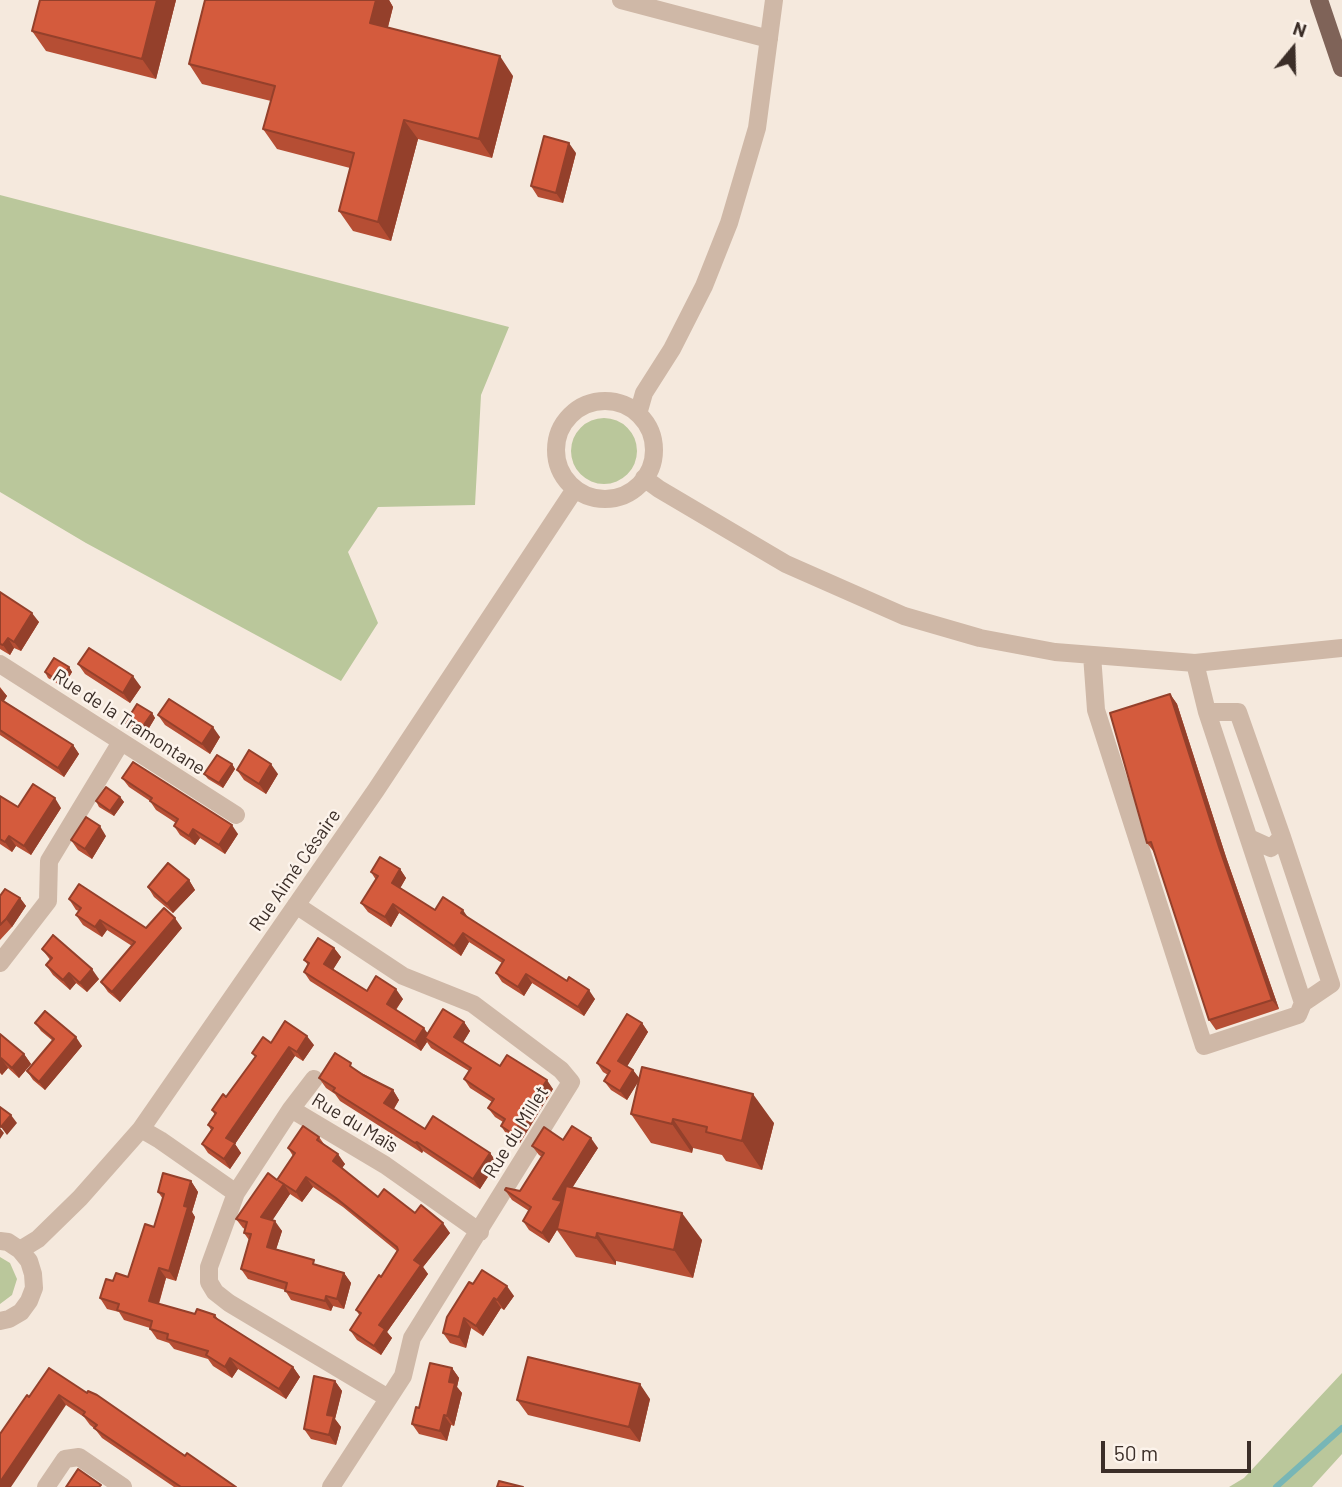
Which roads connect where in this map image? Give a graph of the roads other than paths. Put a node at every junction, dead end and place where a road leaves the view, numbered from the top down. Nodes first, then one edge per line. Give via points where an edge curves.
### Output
1 (621, 0) edge
2 (774, 0) edge
3 (1319, 0) edge
4 (769, 39) junction
5 (1342, 68) edge
6 (638, 414) junction
7 (644, 478) junction
8 (575, 489) junction
9 (1342, 648) edge
10 (1092, 655) junction
11 (1195, 663) junction
12 (0, 664) edge
13 (1207, 712) junction
14 (121, 742) junction
15 (236, 815) dead end
16 (1282, 837) junction
17 (1249, 838) junction
18 (296, 905) junction
19 (0, 963) edge
20 (1303, 1003) junction
21 (314, 1079) dead end
22 (291, 1109) junction
23 (141, 1129) junction
24 (236, 1193) junction
25 (480, 1232) junction
26 (0, 1241) edge
27 (20, 1250) junction
28 (0, 1321) edge
29 (388, 1398) junction
30 (46, 1487) edge
31 (123, 1487) edge
32 (331, 1487) edge

1 - 4 street
2 - 4 street
3 - 5 main road
4 - 6 street via 757,128 729,223 704,286
6 - 7 street via 653,440 653,456
6 - 8 street via 609,401 593,402 566,418 558,432 556,456 564,478
7 - 8 street via 628,493 613,498 597,498
7 - 10 street via 786,564 904,616 980,638
8 - 18 street, Rue Aimé Césaire
9 - 11 street
10 - 11 street
10 - 20 street via 1096,710 1204,1046 1298,1015
11 - 13 street
12 - 14 street, Rue de la Tramontane
13 - 16 street via 1238,712
13 - 17 street
14 - 15 street, Rue de la Tramontane
14 - 19 street via 49,861 48,901
16 - 17 street via 1271,848
16 - 20 street via 1331,984
17 - 20 street
18 - 23 street, Rue Aimé Césaire
18 - 25 street, Rue du Millet via 403,976 473,1004 561,1070 571,1083
21 - 22 street
22 - 24 street, Rue du Maïs
22 - 25 street, Rue du Maïs via 385,1165
23 - 24 street
23 - 27 street, Rue Aimé Césaire via 72,1206
24 - 29 street, Rue du Maïs via 209,1267 209,1282 215,1292
25 - 29 street, Rue du Millet via 412,1338 403,1376
26 - 27 street
27 - 28 street via 29,1261 34,1288 21,1312
29 - 32 street, Rue du Millet
30 - 31 street via 65,1459 79,1457

